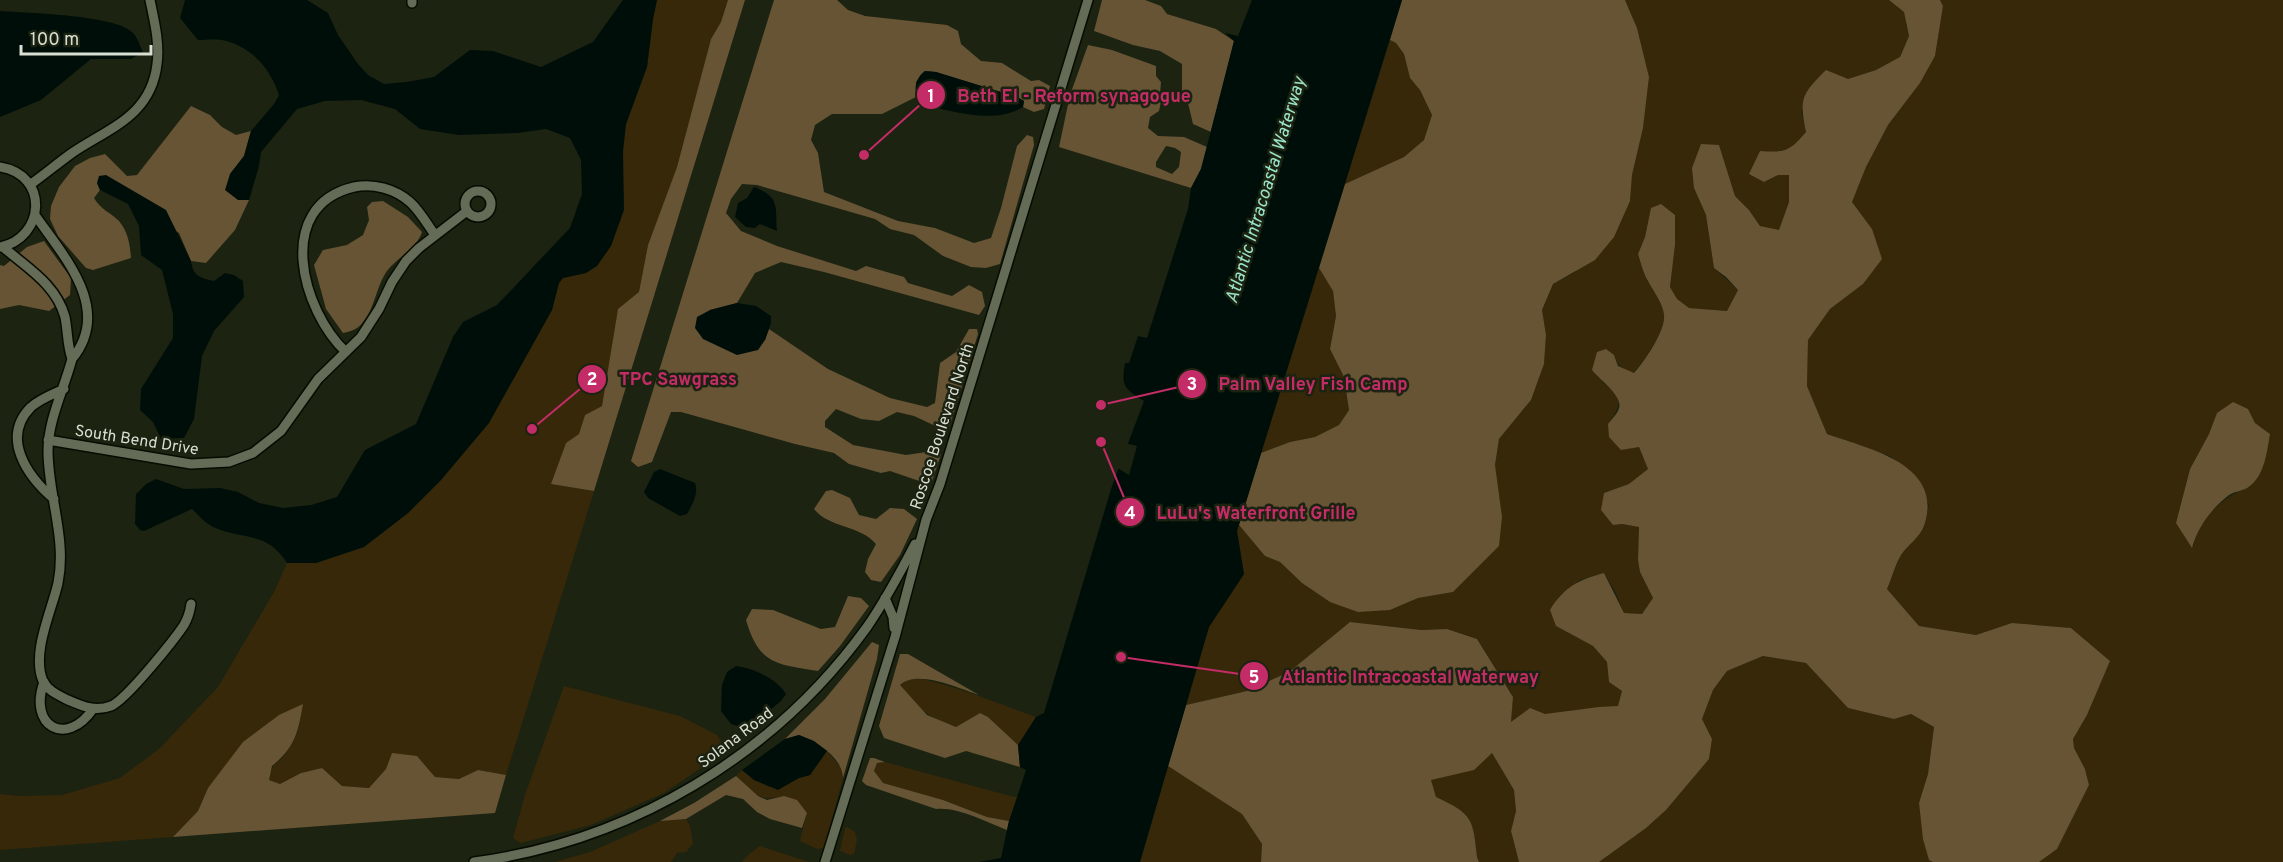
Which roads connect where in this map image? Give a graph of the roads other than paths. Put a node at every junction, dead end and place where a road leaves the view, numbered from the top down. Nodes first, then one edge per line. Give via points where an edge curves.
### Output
1 (150, 0) edge
2 (1088, 0) edge
3 (0, 167) edge
4 (31, 184) junction
5 (467, 212) dead end
6 (35, 215) junction
7 (435, 235) junction
8 (1, 247) edge
9 (346, 352) junction
10 (72, 359) junction
11 (63, 389) junction
12 (48, 440) junction
13 (54, 499) junction
14 (926, 520) junction
15 (885, 598) junction
16 (191, 603) dead end
17 (895, 637) junction
18 (44, 682) junction
19 (93, 709) junction
20 (474, 862) edge
21 (825, 862) edge

1 - 4 street via 157,67 139,107 122,124 72,153
2 - 14 street, Roscoe Boulevard North
3 - 4 street via 16,171
4 - 6 street
5 - 7 street, South Bend Drive
6 - 8 street via 23,235
6 - 10 street via 85,291 86,333
7 - 9 street, South Bend Drive via 406,261 370,324
7 - 9 street via 410,203 380,187 358,186 337,193 314,214 303,245 306,285 327,331
8 - 10 street via 38,273 58,300
9 - 12 street, South Bend Drive via 318,379 273,440 242,458 217,464 191,464
10 - 11 street
11 - 12 street
11 - 13 street via 32,406 23,419 18,443 22,463
12 - 13 street
13 - 18 street via 61,566 41,648
14 - 15 street, Solana Road
14 - 17 street, Roscoe Boulevard North
15 - 17 street via 893,617
15 - 20 street, Solana Road via 846,653 803,703 721,768 662,804 611,827 549,847
16 - 19 street via 184,626 127,695 113,705
17 - 21 street, Roscoe Boulevard North
18 - 19 street via 56,694
18 - 19 street via 40,709 54,727 78,726

